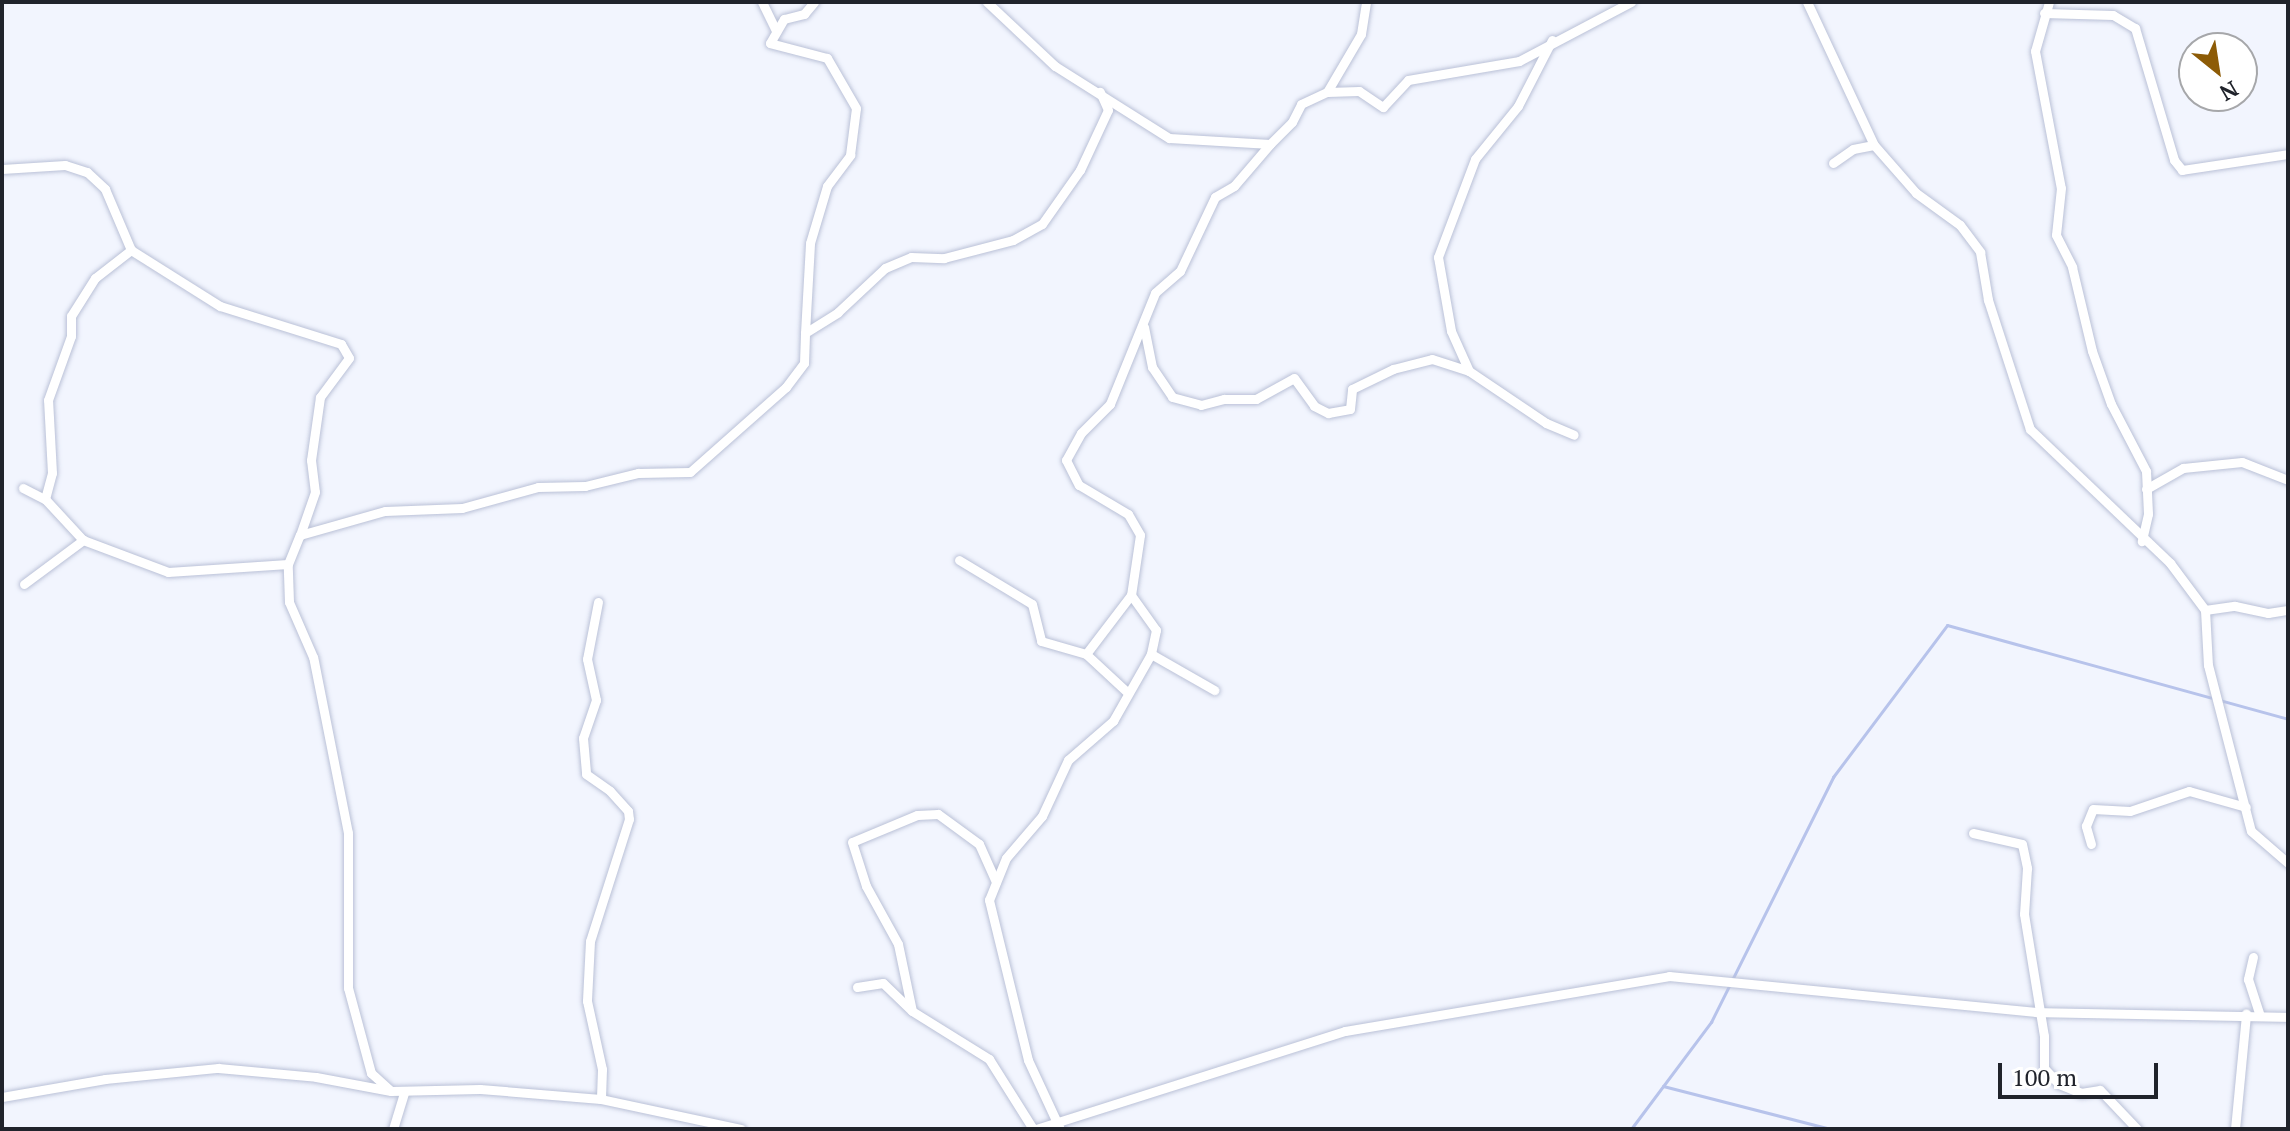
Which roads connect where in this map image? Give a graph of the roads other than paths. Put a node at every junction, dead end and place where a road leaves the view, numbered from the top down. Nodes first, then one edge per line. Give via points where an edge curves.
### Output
1 (762, 2) edge
2 (814, 2) edge
3 (1366, 2) edge
4 (1631, 2) edge
5 (1807, 2) edge
6 (2049, 2) edge
7 (990, 4) edge
8 (2044, 13) junction
9 (776, 31) junction
10 (1552, 40) junction
11 (1100, 92) junction
12 (1327, 92) junction
13 (1270, 144) junction
14 (1874, 145) junction
15 (2288, 154) edge
16 (1833, 163) dead end
17 (2, 169) edge
18 (131, 250) junction
19 (1144, 327) junction
20 (805, 333) junction
21 (1469, 371) junction
22 (1574, 435) dead end
23 (2288, 480) edge
24 (2146, 489) junction
25 (26, 490) dead end
26 (46, 495) junction
27 (300, 535) junction
28 (83, 540) junction
29 (2142, 541) junction
30 (959, 560) dead end
31 (288, 564) junction
32 (24, 584) dead end
33 (1131, 595) junction
34 (598, 602) dead end
35 (2205, 610) junction
36 (2288, 610) edge
37 (1086, 654) junction
38 (1151, 654) junction
39 (1214, 690) dead end
40 (1126, 691) junction
41 (2246, 807) junction
42 (1973, 833) dead end
43 (2091, 844) dead end
44 (2288, 863) edge
45 (996, 882) junction
46 (2253, 957) dead end
47 (857, 987) dead end
48 (912, 1011) junction
49 (2036, 1012) junction
50 (2246, 1014) junction
51 (2260, 1015) junction
52 (2288, 1017) edge
53 (391, 1091) junction
54 (404, 1092) junction
55 (2, 1097) edge
56 (601, 1099) junction
57 (1058, 1126) edge
58 (393, 1129) edge
59 (741, 1129) edge
60 (1034, 1129) edge
61 (2137, 1129) edge
62 (2235, 1129) edge

1 - 9 street
2 - 9 street via 804,14 784,19
3 - 12 street via 1361,34
4 - 10 street
5 - 14 street
6 - 8 street
7 - 11 street via 1055,66
8 - 15 street via 2113,15 2135,28 2174,160 2182,170
8 - 24 street via 2035,51 2061,188 2056,235 2072,267 2092,351 2146,471
9 - 20 street via 770,43 777,48 827,58 856,108 850,155 827,186 810,243
10 - 12 street via 1519,61 1408,80 1383,107 1359,91
10 - 21 street via 1518,106 1475,159 1438,257 1451,331
11 - 13 street via 1169,138
11 - 20 street via 1108,110 1080,170 1042,224 1013,240 944,258 911,257 885,268 838,312
12 - 13 street via 1301,104
13 - 19 street via 1234,186 1215,197 1180,271 1155,293
14 - 16 street via 1853,149
14 - 29 street via 1916,193 1960,225 1980,252 1988,300 2030,429
17 - 18 street via 65,165 87,172 105,189
18 - 26 street via 95,278 71,316 71,336 48,400 52,473
18 - 27 street via 220,306 341,344 349,358 320,397 311,460 315,492
19 - 21 street via 1152,367 1172,397 1201,405 1256,399 1294,378 1314,406 1328,413 1350,409 1352,389 1393,369 1432,359
19 - 33 street via 1110,404 1081,433 1066,460 1079,485 1128,514 1140,535
20 - 27 street via 804,363 786,387 690,472 638,473 585,486 538,487 462,508 385,511
21 - 22 street via 1546,423
23 - 24 street via 2242,462 2183,468
24 - 29 street
25 - 26 street
26 - 28 street
27 - 31 street
28 - 31 street via 168,572
28 - 32 street
29 - 35 street via 2170,563
30 - 37 street via 1032,604 1041,641
31 - 53 street via 289,602 313,657 348,833 348,988 371,1073
33 - 37 street
33 - 38 street via 1156,630
34 - 56 street via 587,659 596,700 583,738 586,774 610,791 629,819 590,941 587,1001 602,1069
35 - 36 street
35 - 41 street via 2208,665
37 - 40 street
38 - 39 street
38 - 40 street
40 - 45 street via 1113,721 1068,760 1053,798 1021,836
41 - 43 street via 2189,791 2130,811 2093,809 2086,826
41 - 44 street via 2251,831
42 - 49 street via 2022,844
45 - 48 street via 979,844 938,814 917,815 852,842 866,886 898,944
45 - 57 street via 990,918 999,937 1003,975 1028,1060
46 - 51 street via 2248,979
47 - 48 street via 883,983
48 - 60 street via 989,1059
49 - 50 street
49 - 57 street via 1669,976 1345,1031
49 - 61 street via 2044,1036 2044,1068 2059,1084 2081,1093 2100,1090
50 - 51 street
50 - 62 street
51 - 52 street
53 - 54 street
53 - 55 street via 218,1068 105,1079
54 - 56 street via 480,1089
54 - 58 street
56 - 59 street
57 - 60 street

